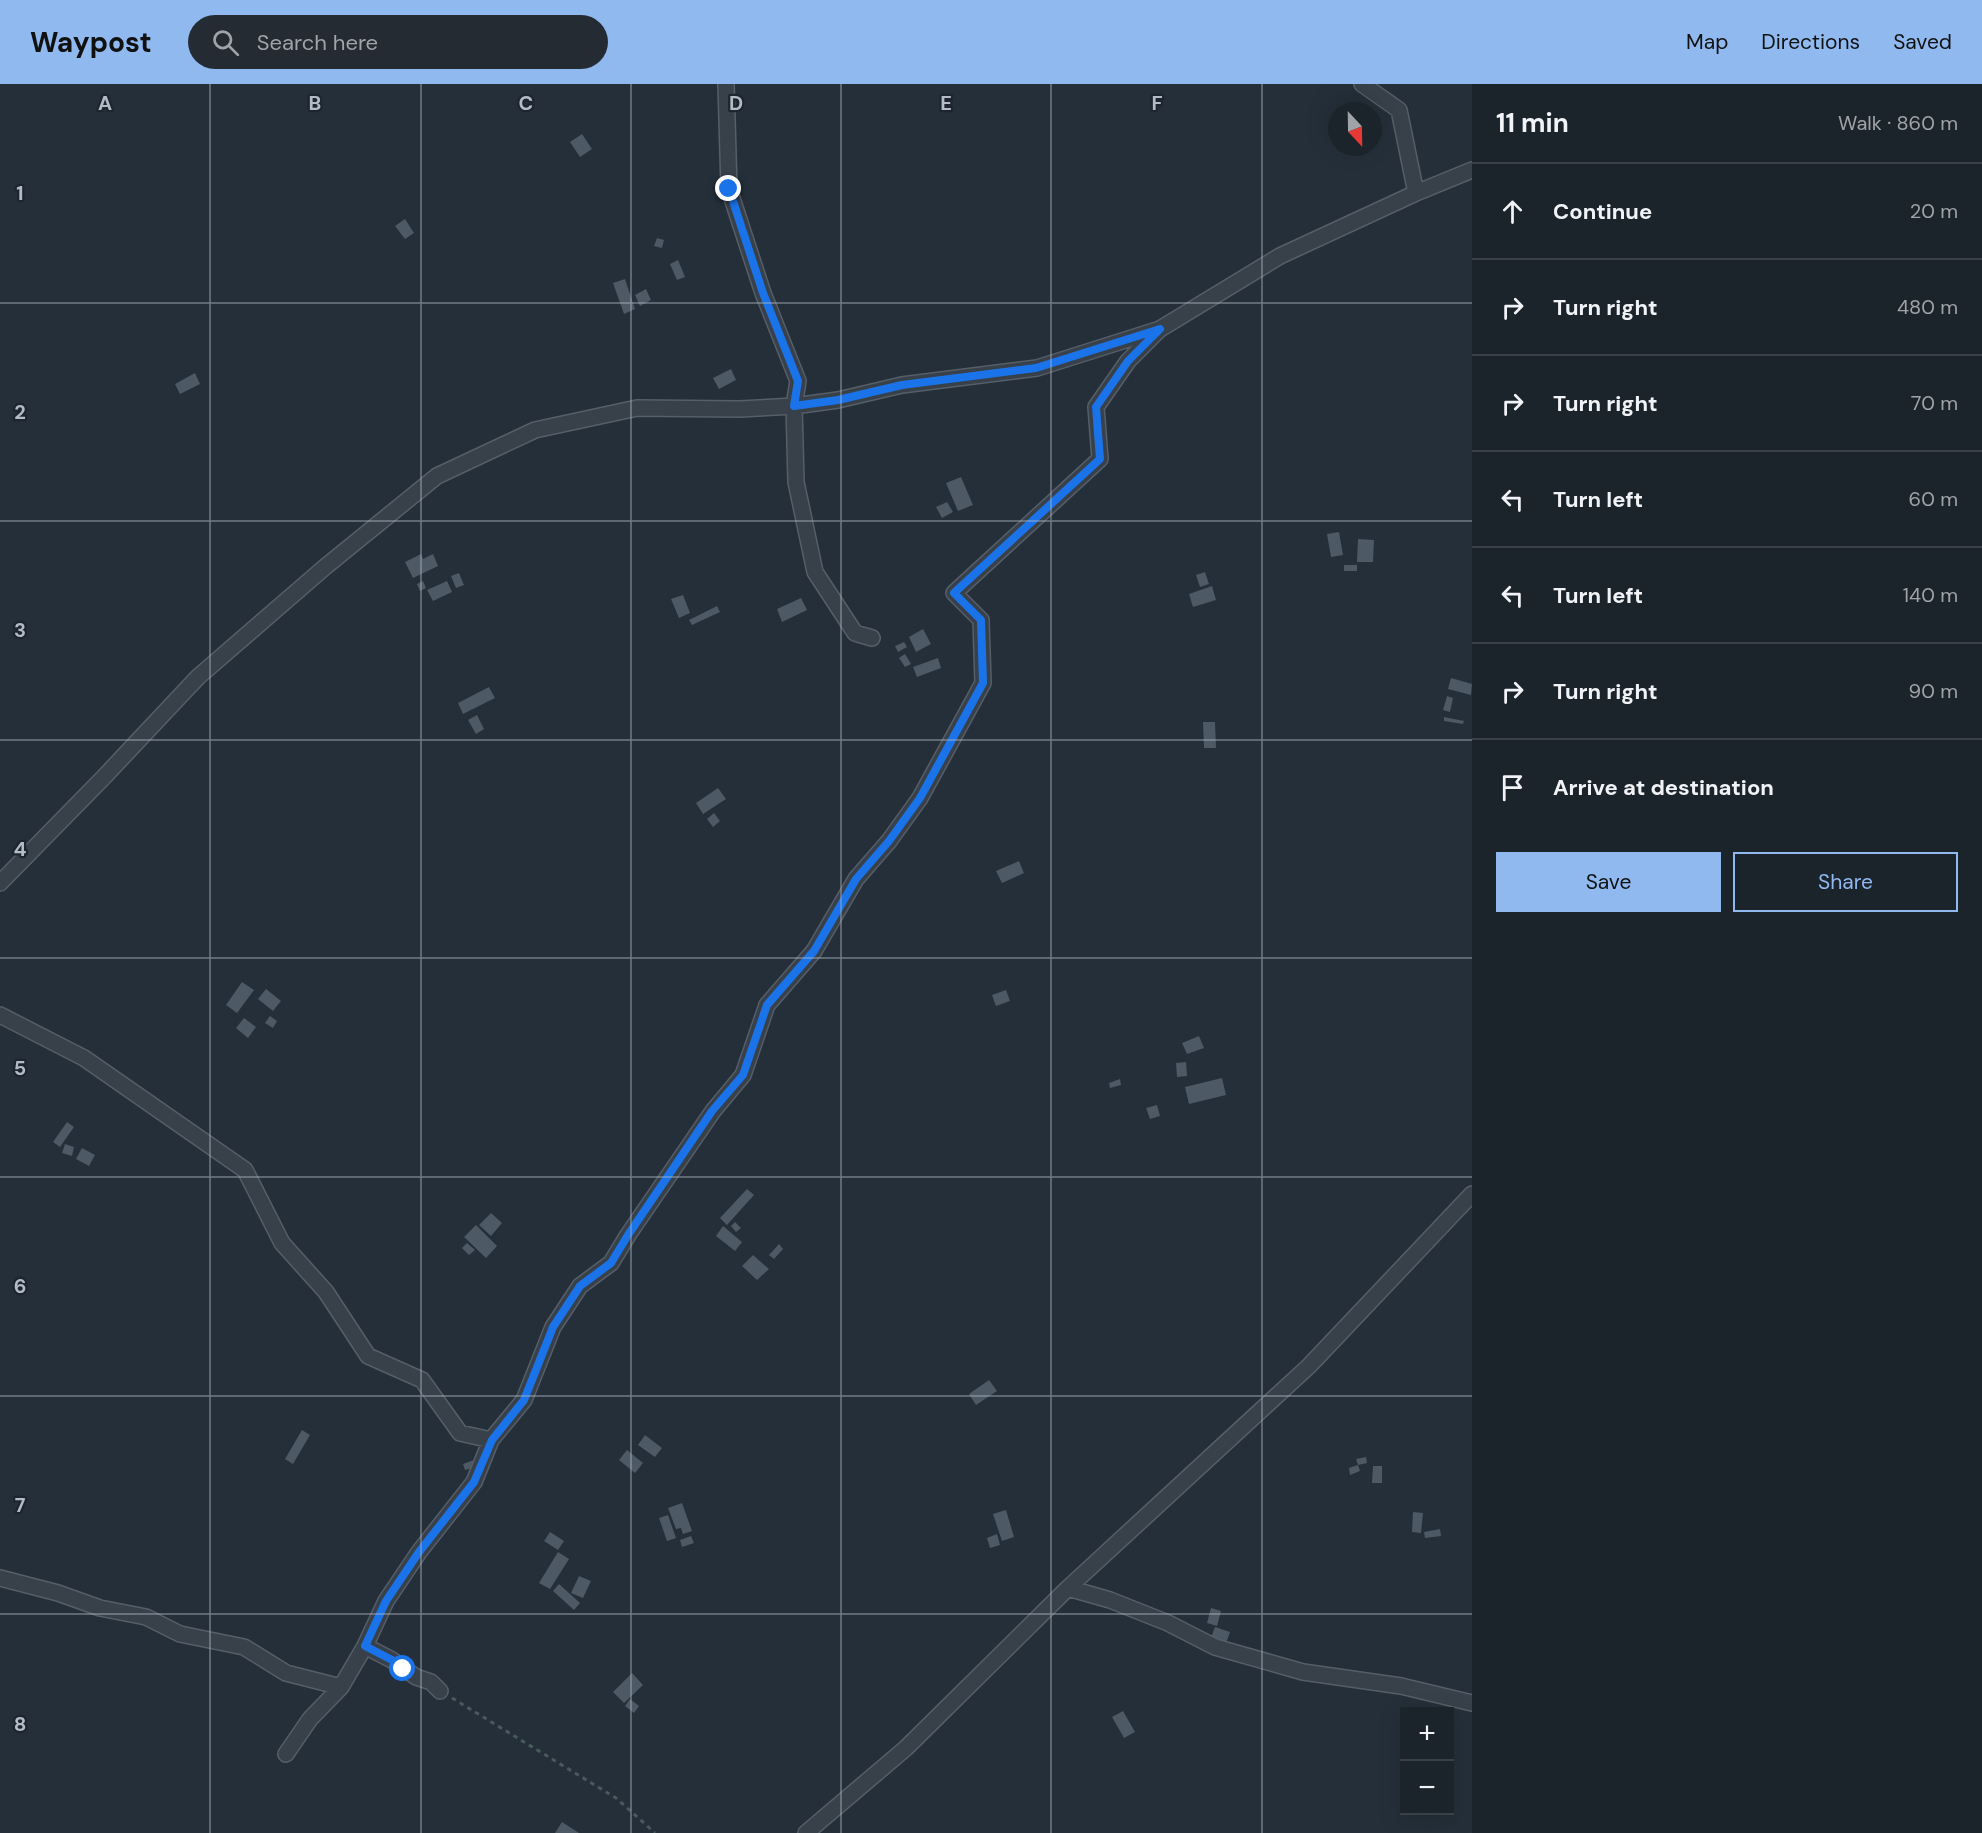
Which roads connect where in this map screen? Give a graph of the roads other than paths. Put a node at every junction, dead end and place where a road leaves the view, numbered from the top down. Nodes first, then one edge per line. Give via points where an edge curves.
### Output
1 (726, 84) edge
2 (1362, 84) edge
3 (1472, 170) edge
4 (1416, 193) junction
5 (1160, 329) junction
6 (794, 406) junction
7 (872, 638) dead end
8 (0, 883) edge
9 (0, 1015) edge
10 (1472, 1194) edge
11 (492, 1440) junction
12 (0, 1578) edge
13 (1068, 1588) junction
14 (365, 1646) junction
15 (340, 1687) junction
16 (440, 1691) road end
17 (1472, 1703) edge
18 (286, 1754) dead end
19 (806, 1833) edge

1 - 6 street via 729,189 763,293 798,381
2 - 4 street via 1399,110
3 - 4 street
4 - 5 street via 1280,256
5 - 6 street via 1036,368 902,385
5 - 11 street via 1128,361 1096,407 1100,459 954,593 981,620 983,683 920,798 856,879 814,951 767,1005 743,1075 712,1111 611,1263 580,1286 553,1327 524,1400
6 - 7 street via 796,482 815,572 855,633
6 - 8 street via 637,408 535,430 438,476 198,677
9 - 11 street via 84,1058 245,1170 282,1243 326,1292 369,1356 422,1380 460,1433
10 - 13 street via 1309,1366
11 - 14 street via 474,1482 386,1601
12 - 15 street via 100,1608 146,1617 180,1634 244,1647 286,1673
13 - 17 street via 1110,1599 1215,1647 1303,1672 1401,1686
13 - 19 street via 906,1748
14 - 15 street
14 - 16 street via 431,1682
15 - 18 street via 310,1719

